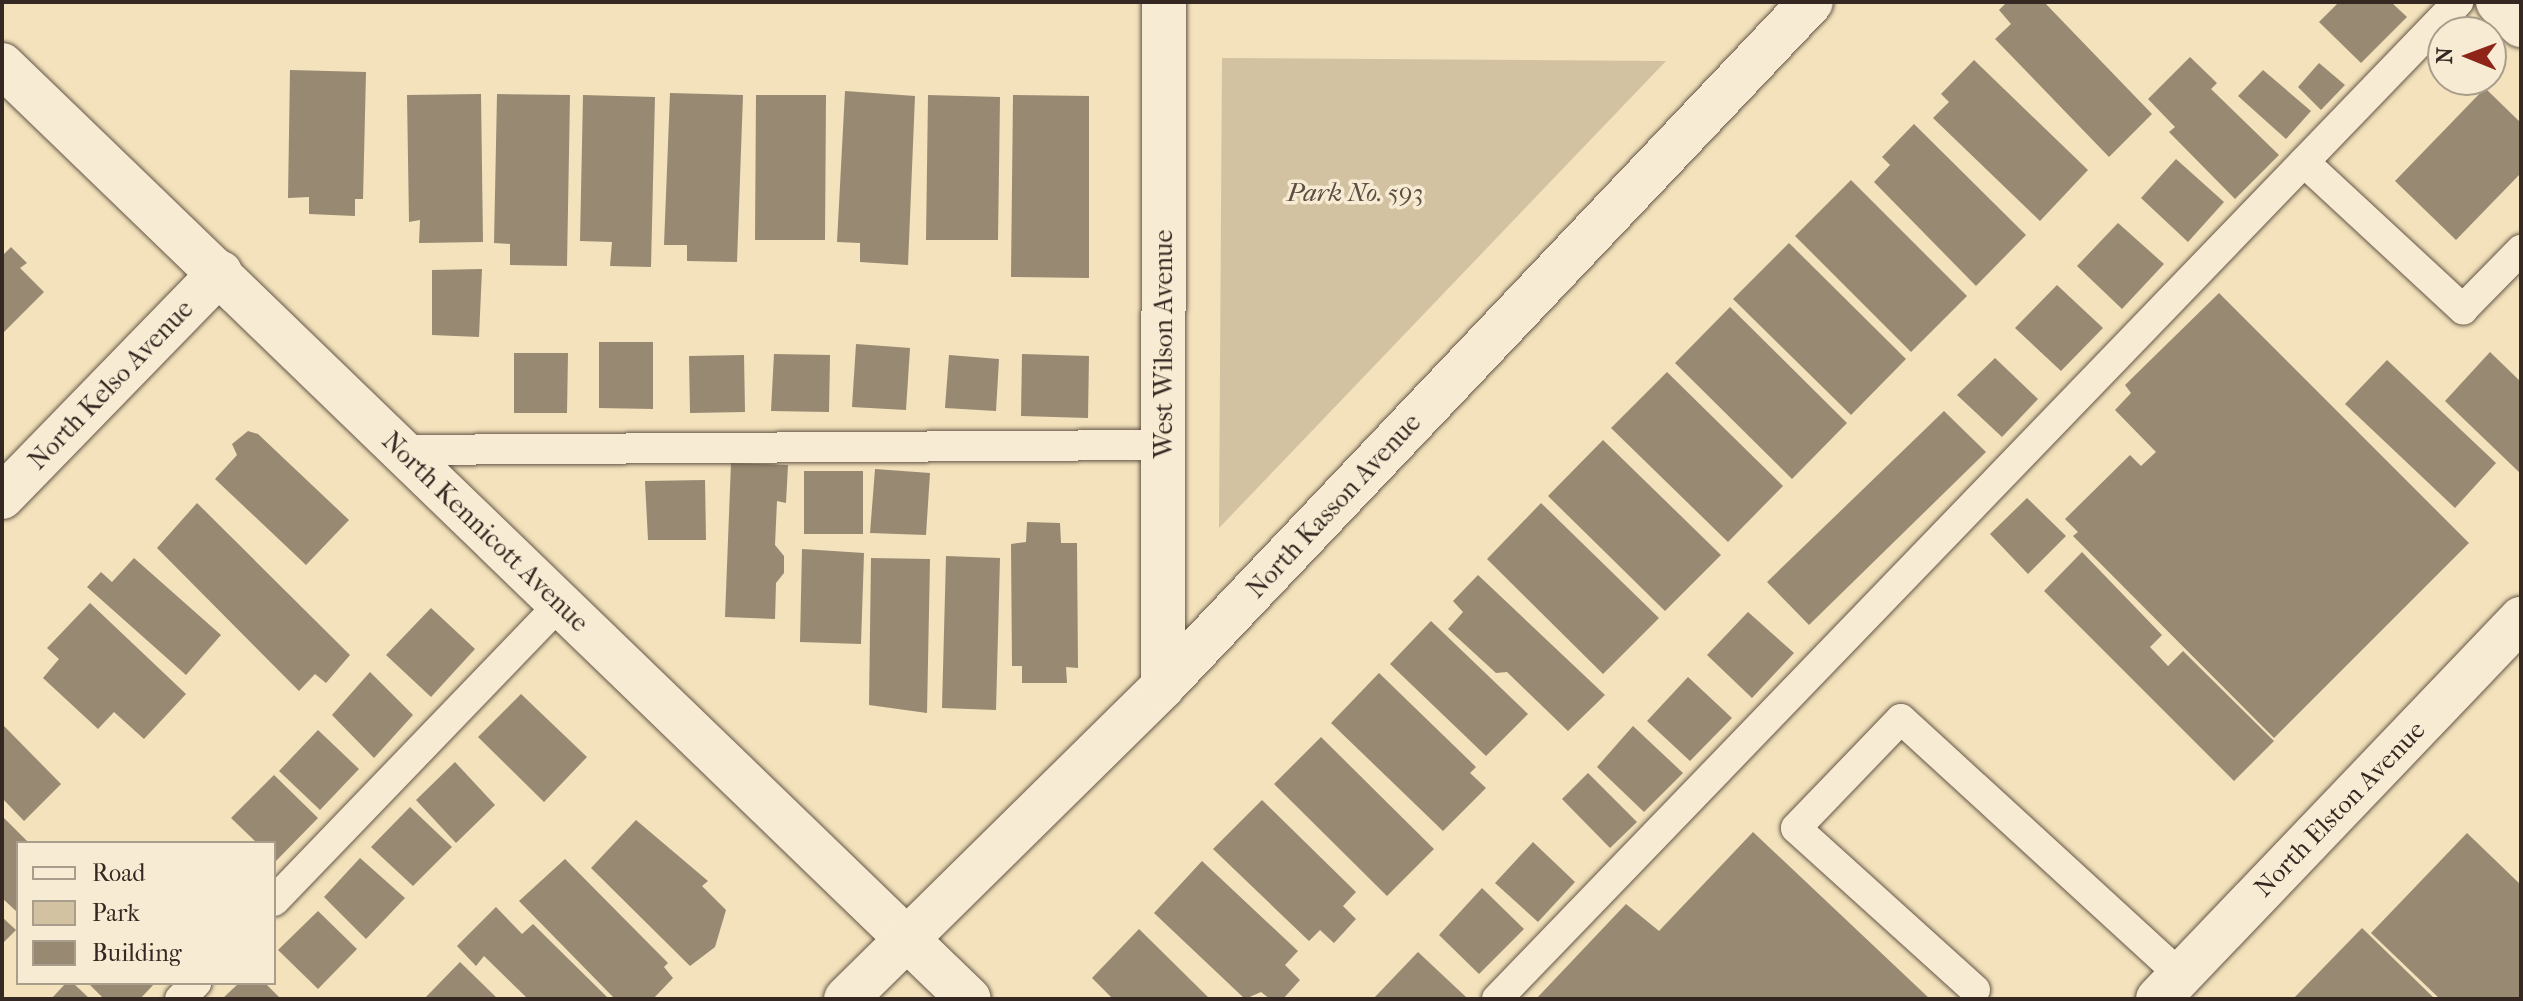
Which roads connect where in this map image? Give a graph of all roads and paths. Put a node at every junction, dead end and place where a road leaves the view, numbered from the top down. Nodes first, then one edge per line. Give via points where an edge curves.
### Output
1 (1164, 2) edge
2 (1811, 2) edge
3 (2458, 2) edge
4 (2498, 2) edge
5 (2521, 25) edge
6 (2, 65) edge
7 (2304, 162) junction
8 (2521, 250) edge
9 (220, 273) junction
10 (1164, 445) junction
11 (401, 450) junction
12 (2, 497) edge
13 (559, 605) junction
14 (2521, 619) edge
15 (1163, 686) junction
16 (276, 899) edge
17 (905, 938) junction
18 (2170, 987) edge
19 (1975, 990) dead end
20 (846, 999) edge
21 (969, 999) edge
22 (1497, 999) edge

1 - 10 street, West Wilson Avenue
2 - 15 street, North Kasson Avenue
3 - 7 lane
4 - 5 street
6 - 9 street, North Kennicott Avenue
7 - 8 lane via 2463,309
7 - 22 lane
9 - 11 street, North Kennicott Avenue
9 - 12 street, North Kelso Avenue
10 - 11 lane
10 - 15 street, West Wilson Avenue
11 - 13 street, North Kennicott Avenue
13 - 16 lane
13 - 17 street, North Kennicott Avenue
14 - 18 street, North Elston Avenue
15 - 17 street, North Kasson Avenue
17 - 20 street, North Kasson Avenue
17 - 21 street, North Kennicott Avenue
18 - 19 lane via 1901,719 1796,828

